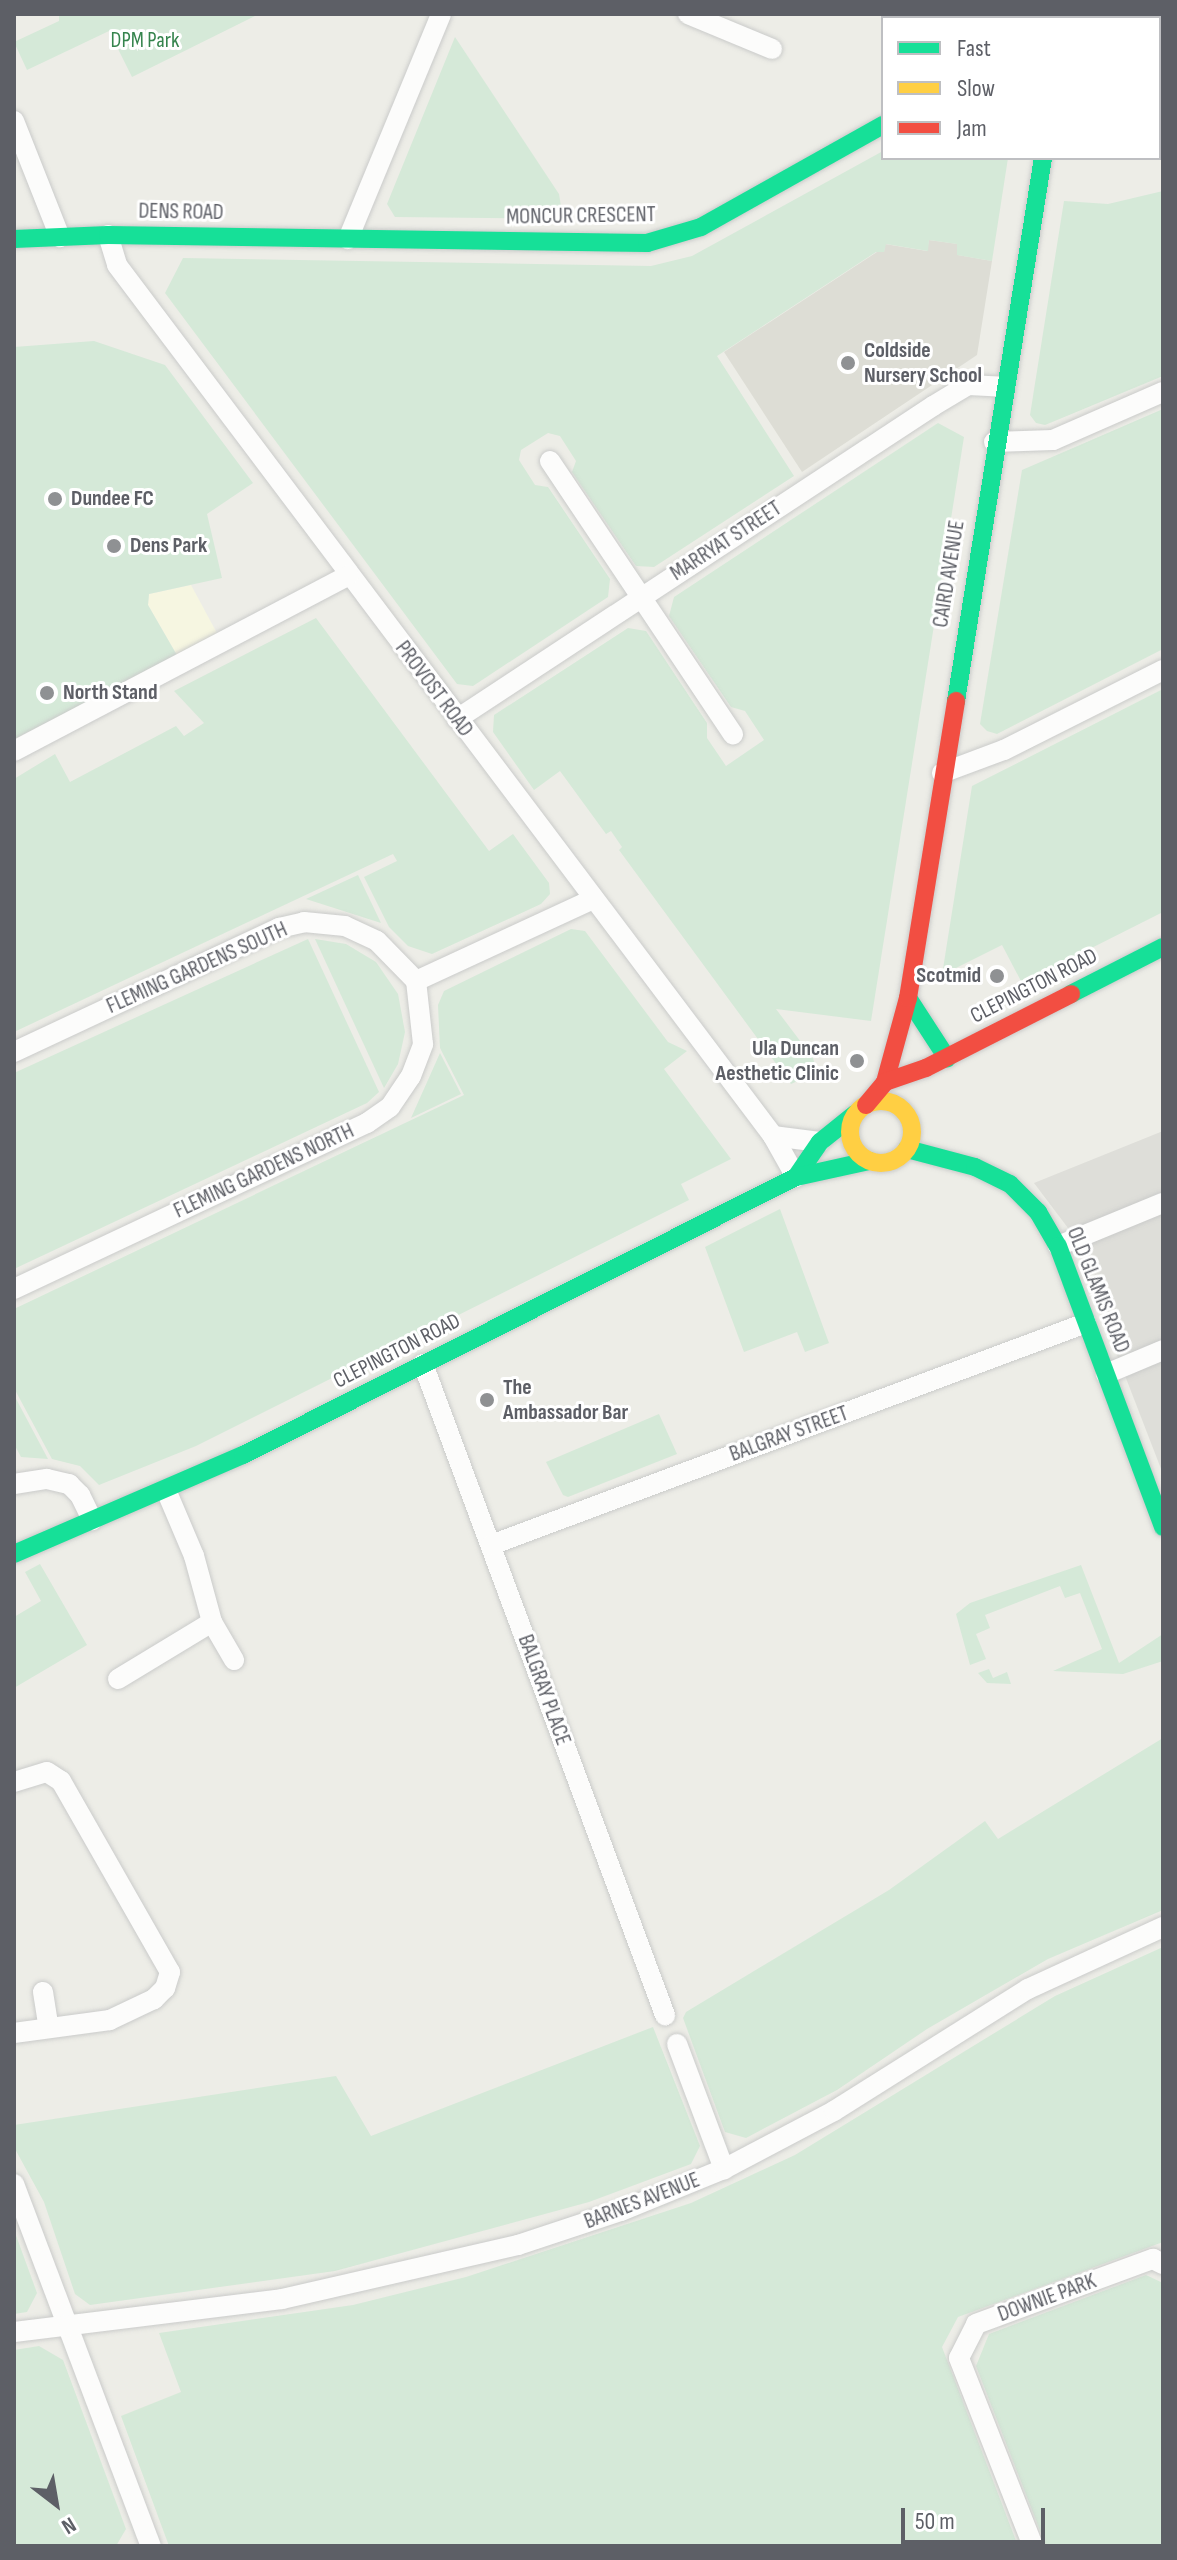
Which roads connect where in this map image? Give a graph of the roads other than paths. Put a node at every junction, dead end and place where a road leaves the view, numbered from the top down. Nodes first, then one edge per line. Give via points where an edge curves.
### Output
1 (441, 14) edge
2 (688, 14) edge
3 (772, 49) dead end
4 (14, 121) edge
5 (881, 126) edge
6 (1043, 160) edge
7 (108, 235) junction
8 (60, 237) junction
9 (14, 239) edge
10 (348, 239) junction
11 (1003, 387) junction
12 (1163, 392) edge
13 (994, 442) junction
14 (550, 461) dead end
15 (349, 575) junction
16 (640, 597) junction
17 (1163, 670) edge
18 (457, 719) junction
19 (733, 734) dead end
20 (14, 751) edge
21 (942, 773) junction
22 (591, 900) junction
23 (1163, 947) edge
24 (416, 981) junction
25 (908, 998) junction
26 (14, 1052) edge
27 (947, 1058) junction
28 (926, 1068) junction
29 (885, 1082) junction
30 (900, 1108) junction
31 (860, 1109) junction
32 (773, 1136) junction
33 (820, 1142) junction
34 (907, 1149) junction
35 (869, 1161) junction
36 (796, 1177) junction
37 (1163, 1203) edge
38 (1058, 1246) junction
39 (14, 1289) edge
40 (1086, 1323) junction
41 (1163, 1350) edge
42 (423, 1364) junction
43 (1106, 1374) junction
44 (14, 1484) edge
45 (166, 1490) junction
46 (92, 1520) junction
47 (1163, 1527) edge
48 (491, 1545) junction
49 (14, 1554) edge
50 (212, 1622) junction
51 (234, 1660) dead end
52 (118, 1679) dead end
53 (14, 1782) edge
54 (1163, 1927) edge
55 (43, 1992) dead end
56 (665, 2015) dead end
57 (49, 2028) junction
58 (14, 2033) edge
59 (677, 2044) dead end
60 (724, 2169) junction
61 (14, 2184) edge
62 (1163, 2264) edge
63 (68, 2323) junction
64 (14, 2332) edge
65 (151, 2546) edge
66 (1033, 2546) edge

1 - 10 street
2 - 3 street
4 - 8 street
5 - 10 street, MONCUR CRESCENT via 701,227 664,240
6 - 11 street, CAIRD AVENUE
7 - 8 street, DENS ROAD
7 - 10 street, DENS ROAD
7 - 15 street, PROVOST ROAD via 117,265
8 - 9 street, DENS ROAD
11 - 13 street, CAIRD AVENUE
11 - 16 street, MARRYAT STREET via 968,385
12 - 13 street via 1053,440
13 - 21 street, CAIRD AVENUE
14 - 16 street
15 - 18 street, PROVOST ROAD
15 - 20 street
16 - 18 street, MARRYAT STREET
16 - 19 street
17 - 21 street via 1004,750
18 - 22 street, PROVOST ROAD
21 - 25 street, CAIRD AVENUE
22 - 24 street
22 - 32 street, PROVOST ROAD
23 - 27 street, CLEPINGTON ROAD
24 - 26 street, FLEMING GARDENS SOUTH via 377,941 345,926 304,922 279,928
24 - 39 street, FLEMING GARDENS NORTH via 423,1044 411,1076 390,1107 367,1123
25 - 27 street
25 - 29 street, CAIRD AVENUE
27 - 28 street, CLEPINGTON ROAD
28 - 29 street, CLEPINGTON ROAD
28 - 30 street
29 - 31 street, CLEPINGTON ROAD
30 - 31 street via 883,1101
30 - 34 street via 912,1127
31 - 33 street, CLEPINGTON ROAD
31 - 35 street via 851,1141
32 - 33 street
32 - 36 street, PROVOST ROAD
33 - 36 street, CLEPINGTON ROAD
34 - 35 street, CLEPINGTON ROAD via 890,1161
34 - 38 street, OLD GLAMIS ROAD via 975,1167 1010,1184 1038,1212
35 - 36 street, CLEPINGTON ROAD
36 - 42 street, CLEPINGTON ROAD
37 - 38 street
38 - 40 street, OLD GLAMIS ROAD
40 - 43 street, OLD GLAMIS ROAD
40 - 48 street, BALGRAY STREET
41 - 43 street
42 - 45 street, CLEPINGTON ROAD
42 - 48 street, BALGRAY PLACE
43 - 47 street, OLD GLAMIS ROAD
44 - 46 street via 47,1479 69,1484
45 - 46 street, CLEPINGTON ROAD
45 - 50 street via 194,1556
46 - 49 street, CLEPINGTON ROAD
48 - 56 street, BALGRAY PLACE
50 - 51 street
50 - 52 street
53 - 57 street via 47,1772 61,1781 170,1972 154,1999 110,2020
54 - 60 street, BARNES AVENUE via 1028,1989 834,2111
55 - 57 street
57 - 58 street
59 - 60 street
60 - 63 street, BARNES AVENUE via 518,2245 402,2275 282,2299
61 - 63 street
62 - 66 street, DOWNIE PARK via 1153,2259 976,2324 959,2358
63 - 64 street, BARNES AVENUE
63 - 65 street

